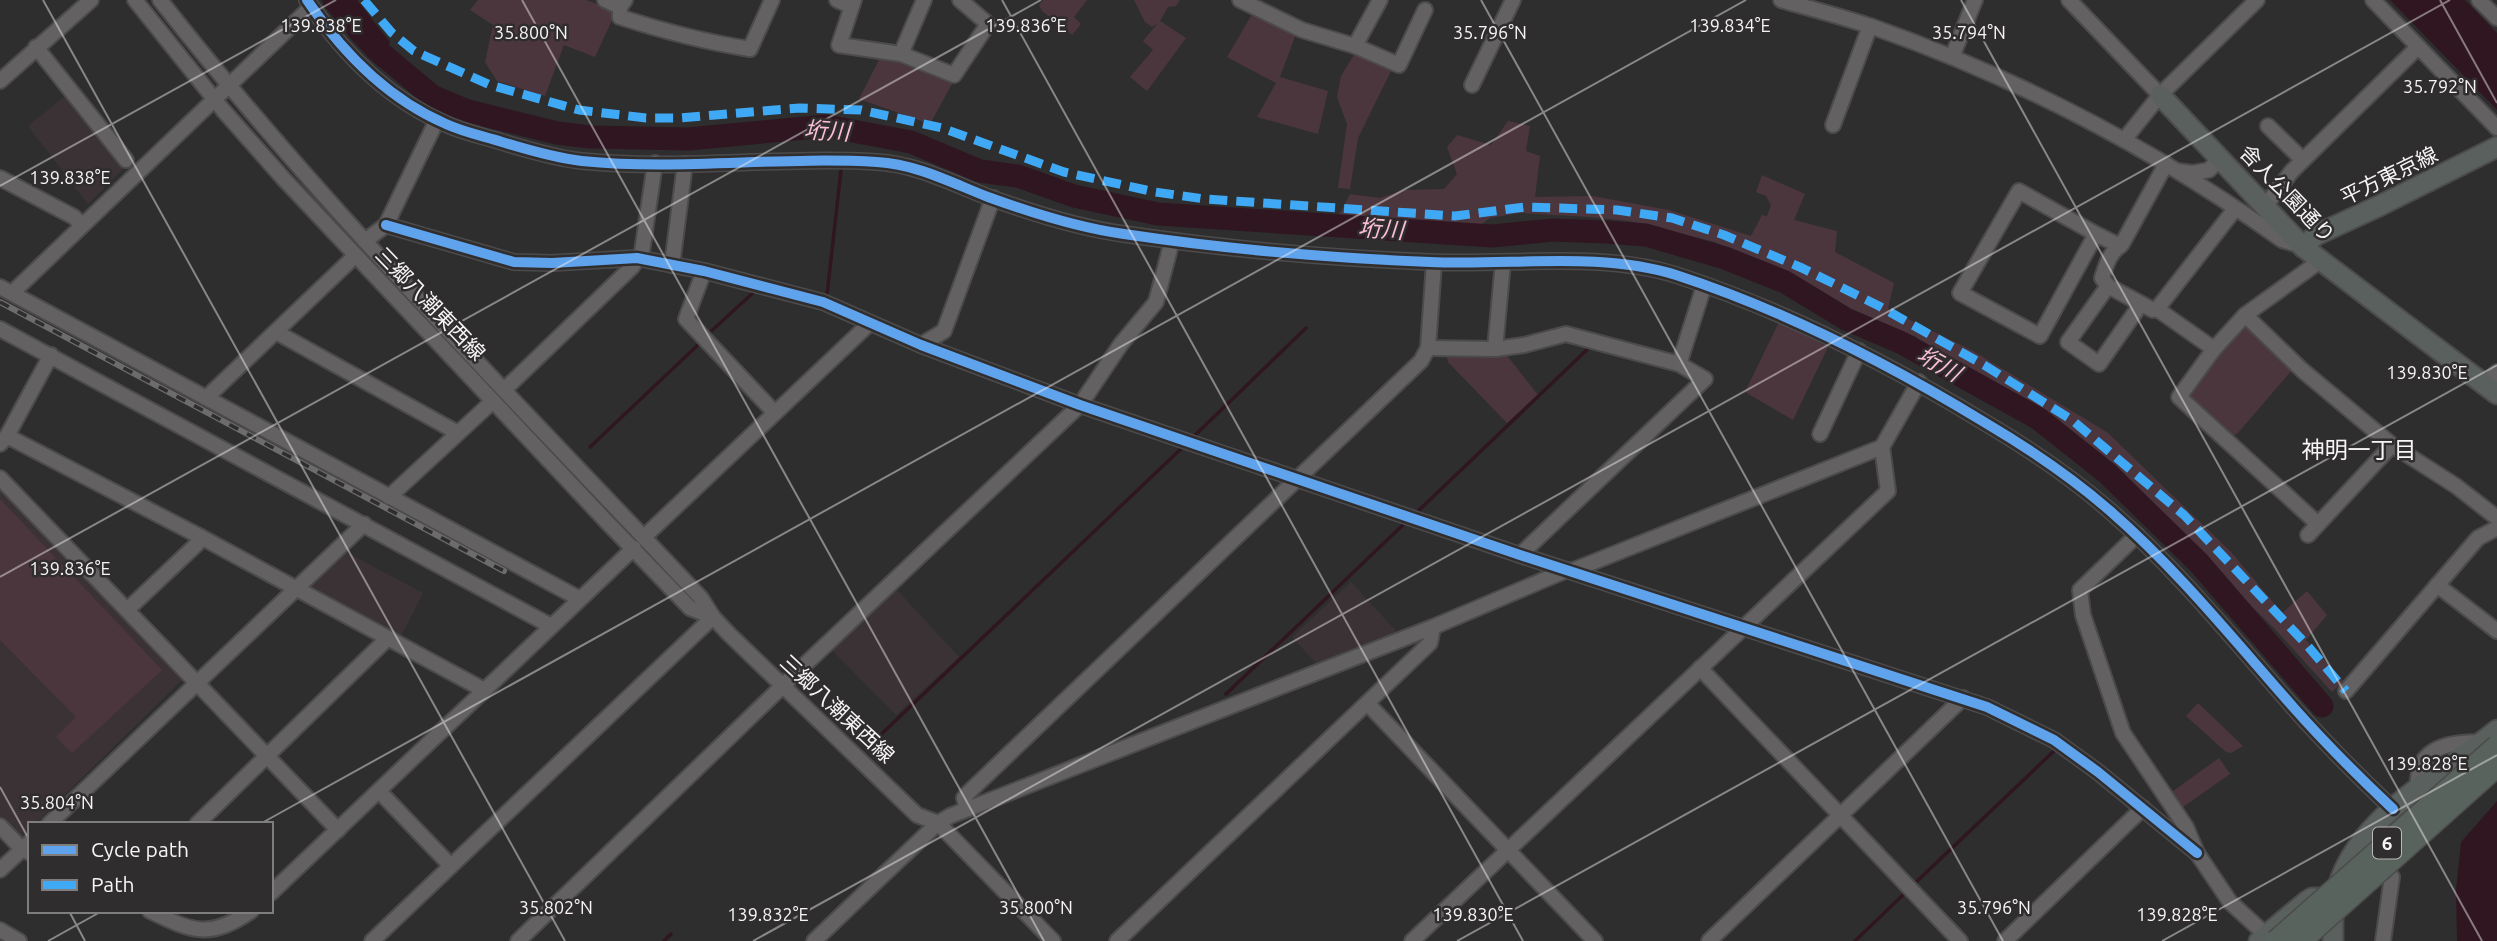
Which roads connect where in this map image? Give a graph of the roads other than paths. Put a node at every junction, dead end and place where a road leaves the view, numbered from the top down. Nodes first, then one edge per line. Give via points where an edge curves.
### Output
1 (91, 0) edge
2 (135, 0) edge
3 (160, 0) edge
4 (605, 0) edge
5 (772, 0) edge
6 (837, 0) edge
7 (923, 0) edge
8 (960, 0) edge
9 (1380, 0) edge
10 (1513, 0) edge
11 (1781, 0) edge
12 (1975, 0) edge
13 (2069, 0) edge
14 (2257, 0) edge
15 (2373, 0) edge
16 (2479, 0) edge
17 (309, 3) edge
18 (853, 3) edge
19 (1249, 3) edge
20 (623, 4) edge
21 (1425, 10) dead end
22 (2497, 18) edge
23 (1870, 26) junction
24 (1355, 46) junction
25 (36, 47) junction
26 (2418, 47) junction
27 (901, 54) junction
28 (1952, 57) junction
29 (0, 81) edge
30 (1472, 85) dead end
31 (228, 87) junction
32 (2160, 95) junction
33 (215, 100) junction
34 (437, 120) junction
35 (1833, 125) dead end
36 (2268, 126) dead end
37 (2497, 128) edge
38 (2124, 140) junction
39 (2497, 147) edge
40 (2220, 158) junction
41 (126, 160) dead end
42 (2303, 160) junction
43 (655, 163) junction
44 (685, 164) junction
45 (2172, 167) junction
46 (0, 178) edge
47 (993, 198) junction
48 (2266, 205) junction
49 (2235, 209) junction
50 (82, 225) junction
51 (386, 225) junction
52 (2096, 234) junction
53 (1172, 241) junction
54 (365, 242) junction
55 (2120, 246) junction
56 (2302, 247) junction
57 (355, 256) junction
58 (637, 258) junction
59 (2319, 261) junction
60 (1434, 262) junction
61 (1503, 262) junction
62 (672, 265) junction
63 (704, 271) junction
64 (1704, 286) junction
65 (2108, 286) junction
66 (6, 290) edge
67 (2141, 304) junction
68 (2157, 309) junction
69 (2245, 316) junction
70 (869, 324) junction
71 (0, 329) edge
72 (276, 332) junction
73 (921, 345) junction
74 (1428, 348) junction
75 (1496, 349) junction
76 (2214, 349) junction
77 (1859, 351) junction
78 (51, 355) junction
79 (1679, 364) junction
80 (1919, 382) junction
81 (2493, 383) edge
82 (504, 390) junction
83 (206, 398) junction
84 (493, 401) junction
85 (1080, 405) junction
86 (775, 412) junction
87 (458, 433) junction
88 (1820, 434) dead end
89 (4, 440) edge
90 (2392, 445) junction
91 (1882, 446) junction
92 (0, 478) edge
93 (1298, 478) junction
94 (389, 497) junction
95 (2497, 518) edge
96 (364, 524) junction
97 (2497, 528) edge
98 (2137, 535) junction
99 (201, 537) junction
100 (639, 542) junction
101 (1520, 555) junction
102 (1569, 571) junction
103 (2437, 584) junction
104 (296, 590) junction
105 (580, 599) junction
106 (127, 610) junction
107 (713, 617) junction
108 (551, 626) junction
109 (1744, 626) junction
110 (1433, 627) junction
111 (2497, 631) edge
112 (388, 638) junction
113 (1700, 668) junction
114 (197, 683) junction
115 (782, 687) junction
116 (484, 690) junction
117 (2347, 691) dead end
118 (1963, 698) junction
119 (1367, 703) junction
120 (2492, 739) edge
121 (268, 756) junction
122 (2497, 766) edge
123 (379, 791) junction
124 (2143, 808) junction
125 (967, 809) junction
126 (2393, 809) junction
127 (1841, 816) junction
128 (51, 822) edge
129 (199, 822) edge
130 (938, 822) junction
131 (0, 826) edge
132 (338, 830) junction
133 (2362, 842) junction
134 (27, 848) edge
135 (1508, 850) junction
136 (2197, 853) junction
137 (451, 866) junction
138 (0, 870) edge
139 (273, 891) edge
140 (2335, 899) junction
141 (154, 913) edge
142 (248, 913) edge
143 (0, 930) edge
144 (211, 935) edge
145 (2267, 939) edge
146 (522, 940) edge
147 (19, 941) edge
148 (372, 941) edge
149 (814, 941) edge
150 (1052, 941) edge
151 (1117, 941) edge
152 (1412, 941) edge
153 (1595, 941) edge
154 (1709, 941) edge
155 (1960, 941) edge
156 (2005, 941) edge
157 (2299, 941) edge
158 (2333, 941) edge
159 (2383, 941) edge

1 - 25 street
2 - 33 street, 三郷八潮東西線
3 - 31 street, 三郷八潮東西線
4 - 20 street
5 - 20 street via 750,50 685,38 631,21 620,17
6 - 18 street
7 - 27 street
8 - 27 street via 988,24 954,75
9 - 24 street
10 - 30 street
11 - 23 street
12 - 28 street
13 - 32 street, 舎人公園通り
14 - 32 street
15 - 26 street
16 - 22 street
17 - 31 street
17 - 34 street via 375,80
18 - 27 street via 839,45
19 - 24 street via 1302,30
21 - 24 street via 1399,65
23 - 28 street
23 - 35 street
25 - 29 street
25 - 41 street
26 - 37 street
26 - 42 street
28 - 38 street
31 - 33 street
31 - 54 street, 三郷八潮東西線
32 - 38 street
32 - 40 main road, 舎人公園通り
33 - 50 street
33 - 57 street, 三郷八潮東西線
34 - 43 street via 559,157
34 - 51 street
36 - 42 street
38 - 45 street
39 - 56 main road, 平方東京線 via 2316,234
40 - 45 street via 2210,170 2192,173
40 - 48 main road, 舎人公園通り
42 - 48 street
43 - 44 street
43 - 58 street via 642,252
44 - 47 street via 881,162 916,168
44 - 62 street
45 - 49 street
45 - 55 street
46 - 50 street
47 - 53 street via 1086,228
47 - 73 street via 944,331
48 - 56 main road, 舎人公園通り
49 - 56 street via 2282,240
49 - 68 street
50 - 66 street
51 - 54 street
51 - 58 street via 514,262
52 - 52 street via 2040,336 1960,293 2019,191
52 - 55 street
53 - 60 street
53 - 85 street via 1156,302
54 - 82 street, 三郷八潮東西線
55 - 65 street via 2102,278
56 - 59 main road, 舎人公園通り
57 - 72 street
57 - 84 street, 三郷八潮東西線
58 - 62 street
58 - 82 street
59 - 69 street
59 - 81 main road, 舎人公園通り
60 - 61 street
60 - 74 street
61 - 64 street via 1625,265 1671,273
61 - 75 street
62 - 63 street
63 - 70 street via 822,302
63 - 86 street via 686,319
64 - 77 street
64 - 79 street
65 - 67 street
65 - 67 street via 2068,342 2099,364
66 - 83 street
67 - 68 street
68 - 76 street
69 - 76 street
69 - 90 street
70 - 73 street
70 - 86 street
71 - 78 street
72 - 83 street
72 - 87 street
73 - 85 street
74 - 75 street
74 - 93 street via 1421,361
75 - 79 street via 1566,334
76 - 90 street via 2179,397 2313,529
77 - 80 street
77 - 88 street
78 - 89 street
78 - 96 street
79 - 101 street via 1706,379
80 - 91 street
80 - 98 street via 2032,450
82 - 100 street, 三郷八潮東西線
83 - 94 street
84 - 87 street
84 - 100 street, 三郷八潮東西線 via 606,521
85 - 93 street
85 - 115 street
86 - 100 street
87 - 94 street
89 - 99 street
90 - 95 street
91 - 102 street
91 - 109 street via 1888,491
92 - 106 street
93 - 101 street
93 - 125 street via 969,792 964,798
94 - 105 street
96 - 104 street
96 - 108 street
97 - 103 street via 2478,538
98 - 126 street via 2346,765
98 - 136 street via 2080,590 2083,615 2123,733 2186,827
99 - 104 street
99 - 106 street
100 - 105 street
100 - 107 street, 三郷八潮東西線 via 701,598
101 - 102 street
102 - 109 street
102 - 110 street
103 - 111 street
103 - 117 street
104 - 112 street
104 - 114 street
105 - 108 street
106 - 114 street
107 - 115 street, 三郷八潮東西線
107 - 137 street
108 - 116 street
109 - 113 street
109 - 118 street
110 - 119 street via 1430,643
110 - 125 street
112 - 116 street
112 - 121 street
113 - 127 street
113 - 135 street
114 - 121 street
114 - 128 street
115 - 130 street, 三郷八潮東西線 via 917,815
115 - 146 street
116 - 123 street
118 - 124 street via 2054,740
118 - 127 street
119 - 135 street
119 - 151 street
120 - 126 main road
120 - 145 highway, 6, bridge
121 - 129 street
121 - 132 street
122 - 157 highway, 6, bridge
123 - 132 street
123 - 137 street
124 - 136 street
124 - 156 street
125 - 130 street
126 - 133 main road
127 - 154 street
127 - 155 street
130 - 149 street
130 - 150 street, 三郷八潮東西線
131 - 134 street
132 - 139 street
133 - 140 main road via 2342,876
133 - 159 street via 2392,877
134 - 138 street
135 - 152 street
135 - 153 street
136 - 145 street via 2230,902
137 - 148 street
140 - 145 main road via 2312,898
140 - 157 main road
140 - 158 main road
141 - 144 street
142 - 144 street
143 - 147 street

